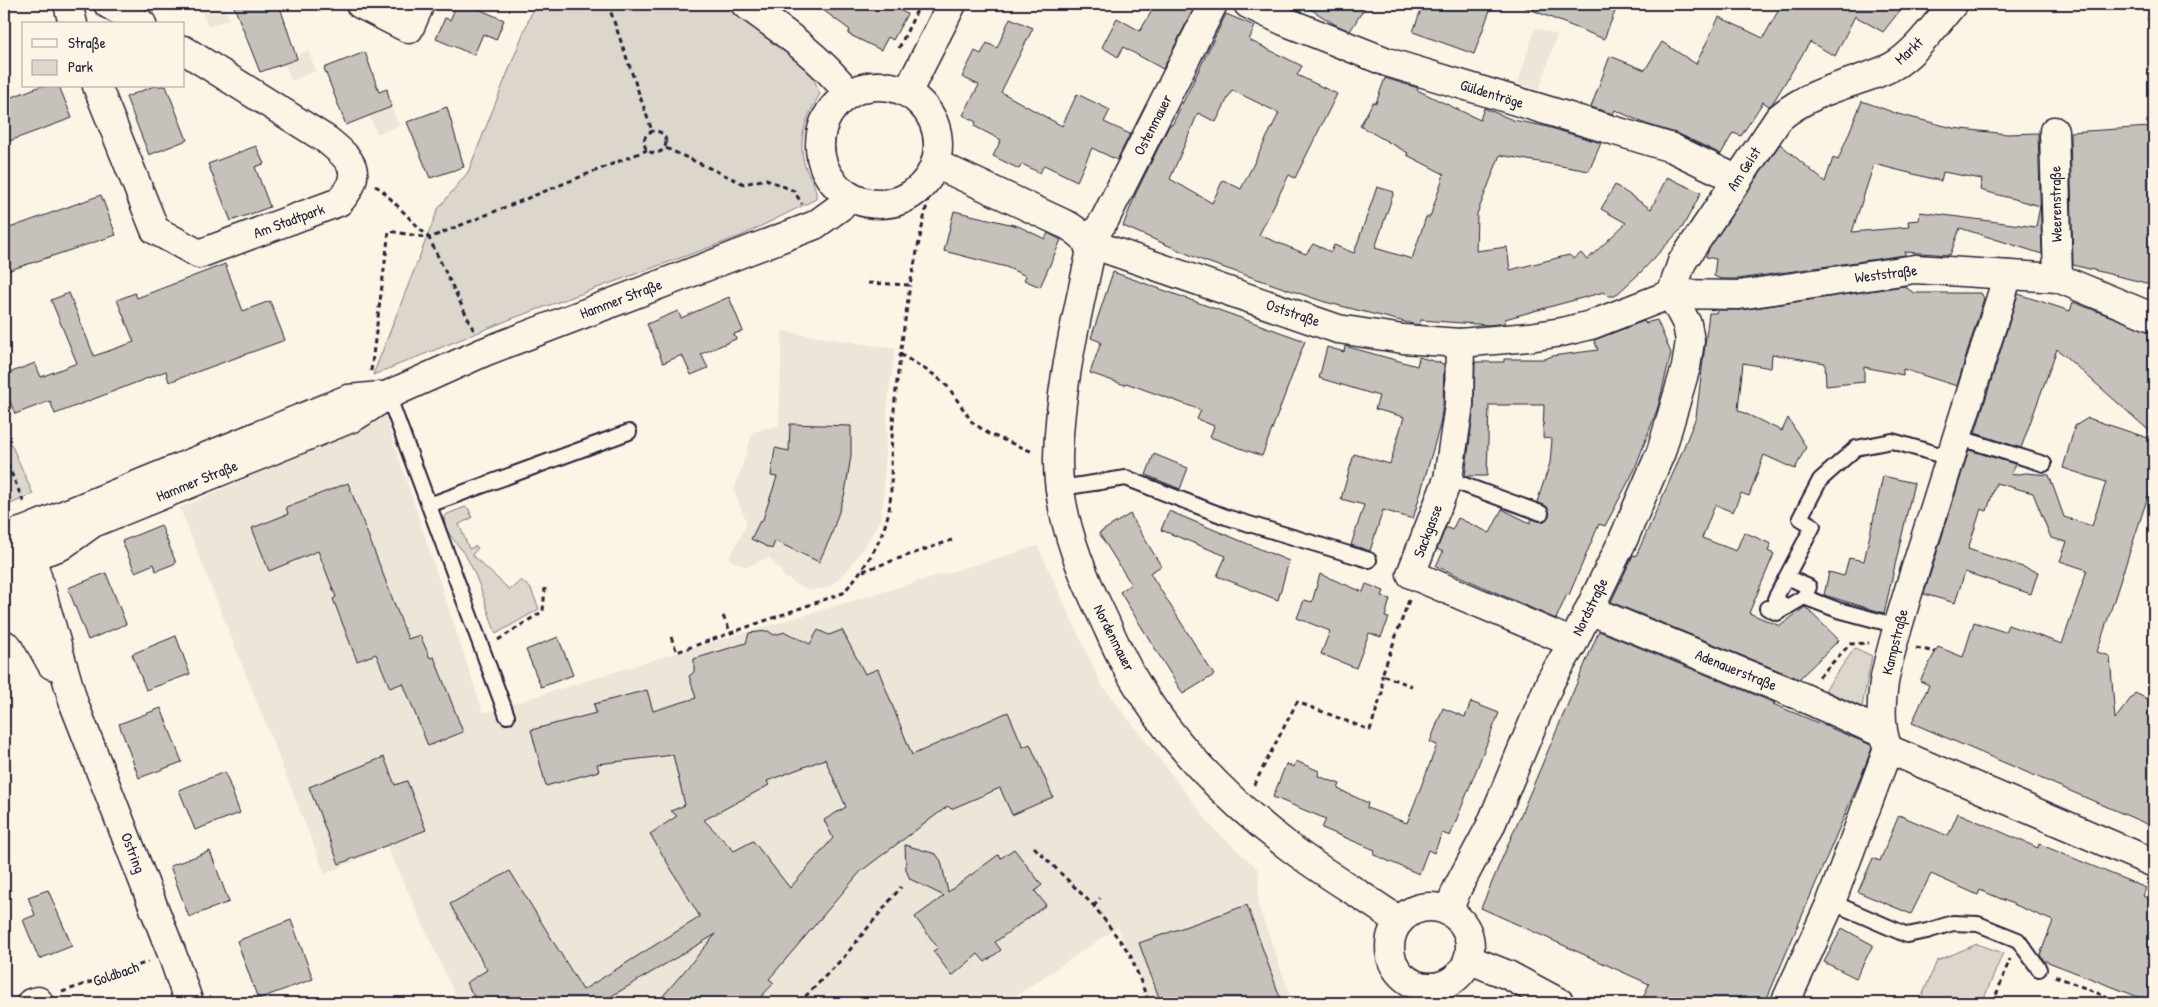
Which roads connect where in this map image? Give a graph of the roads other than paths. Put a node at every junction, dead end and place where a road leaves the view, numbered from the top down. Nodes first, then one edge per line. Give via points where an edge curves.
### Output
1 (68, 4) edge
2 (108, 4) edge
3 (360, 4) edge
4 (420, 4) edge
5 (746, 4) edge
6 (952, 4) edge
7 (1213, 4) edge
8 (1248, 4) edge
9 (1953, 4) edge
10 (72, 22) edge
11 (139, 22) edge
12 (185, 51) edge
13 (849, 82) junction
14 (1853, 82) joint
15 (910, 87) junction
16 (98, 88) edge
17 (2054, 131) dead end
18 (941, 167) junction
19 (1736, 179) junction
20 (844, 202) junction
21 (1089, 244) junction
22 (2008, 276) junction
23 (2058, 278) junction
24 (1671, 294) junction
25 (2154, 318) edge
26 (1460, 343) junction
27 (388, 395) junction
28 (629, 432) dead end
29 (1954, 447) junction
30 (2044, 464) dead end
31 (1448, 479) junction
32 (1061, 488) junction
33 (429, 505) junction
34 (1541, 513) dead end
35 (16, 546) edge
36 (1370, 560) dead end
37 (1787, 577) junction
38 (1804, 597) junction
39 (1787, 607) junction
40 (1767, 608) dead end
41 (4, 609) edge
42 (1589, 610) junction
43 (30, 626) junction
44 (1896, 634) junction
45 (1573, 643) junction
46 (74, 704) junction
47 (507, 716) dead end
48 (1885, 741) junction
49 (2154, 863) edge
50 (1831, 902) junction
51 (1448, 911) junction
52 (1398, 921) junction
53 (1468, 959) junction
54 (2039, 969) road end
55 (1431, 994) edge
56 (189, 1003) edge
57 (1560, 1003) edge
58 (1785, 1003) edge

1 - 10 street
2 - 11 street
3 - 4 street via 409,29
5 - 13 street
6 - 15 street
7 - 21 street, Ostenmauer via 1105,219
8 - 19 street, Güldentröge via 1387,62 1672,148
9 - 14 street, Markt via 1897,64
12 - 16 street, Am Stadtpark via 345,154 354,176 340,202 199,254 154,230
13 - 15 street via 868,87
13 - 20 street via 823,125 819,145 823,165
14 - 19 street, Am Geist via 1793,106 1779,118
15 - 18 street via 934,124
17 - 23 street, Weerenstraße
18 - 20 street via 922,187 900,202 873,205
18 - 21 street, Oststraße via 1069,226 1082,234
19 - 24 street, Am Geist via 1682,262
20 - 27 street, Hammer Straße via 815,225 484,352
21 - 26 street, Oststraße via 1338,328 1403,339
21 - 32 street, Nordenmauer via 1090,255 1065,385 1058,460
22 - 23 street, Weststraße
22 - 24 street, Weststraße via 1915,269 1739,295
22 - 29 street, Kampstraße
23 - 25 street, Weststraße
24 - 26 street, Oststraße via 1591,325 1562,332
24 - 42 street, Nordstraße via 1687,324 1690,341 1686,368 1661,452
26 - 31 street, Sackgasse via 1459,405
27 - 33 lane
27 - 35 street, Hammer Straße via 354,417 93,523 61,546
28 - 33 lane
29 - 30 lane
29 - 37 lane via 1892,441 1856,448 1820,480 1800,518 1813,526
29 - 44 street, Kampstraße
31 - 34 lane
31 - 45 street, Sackgasse via 1411,574
32 - 36 lane via 1126,478 1226,517
32 - 52 street, Nordenmauer via 1074,545 1089,590 1129,671 1166,727 1242,808 1289,847
33 - 47 lane
35 - 43 street
35 - 46 street, Ostring
37 - 38 lane via 1809,587
37 - 39 lane via 1775,599
38 - 39 lane
38 - 44 lane
39 - 40 lane via 1777,613
41 - 43 street, Ostring
42 - 45 street, Nordstraße
42 - 48 street, Adenauerstraße via 1800,696
43 - 46 street, Ostring
44 - 48 street, Kampstraße via 1880,703
45 - 51 street, Nordstraße via 1551,680 1490,828
46 - 56 street, Ostring
48 - 49 street, Adenauerstraße
48 - 50 street, Kampstraße
50 - 54 lane via 1906,935 1927,932 1954,922 1978,924 2018,940
50 - 58 street, Kampstraße
51 - 52 street via 1422,907
51 - 53 street via 1465,929 1470,949
52 - 55 street via 1389,945 1391,959 1406,980
53 - 55 street via 1454,979
53 - 57 street via 1508,975

